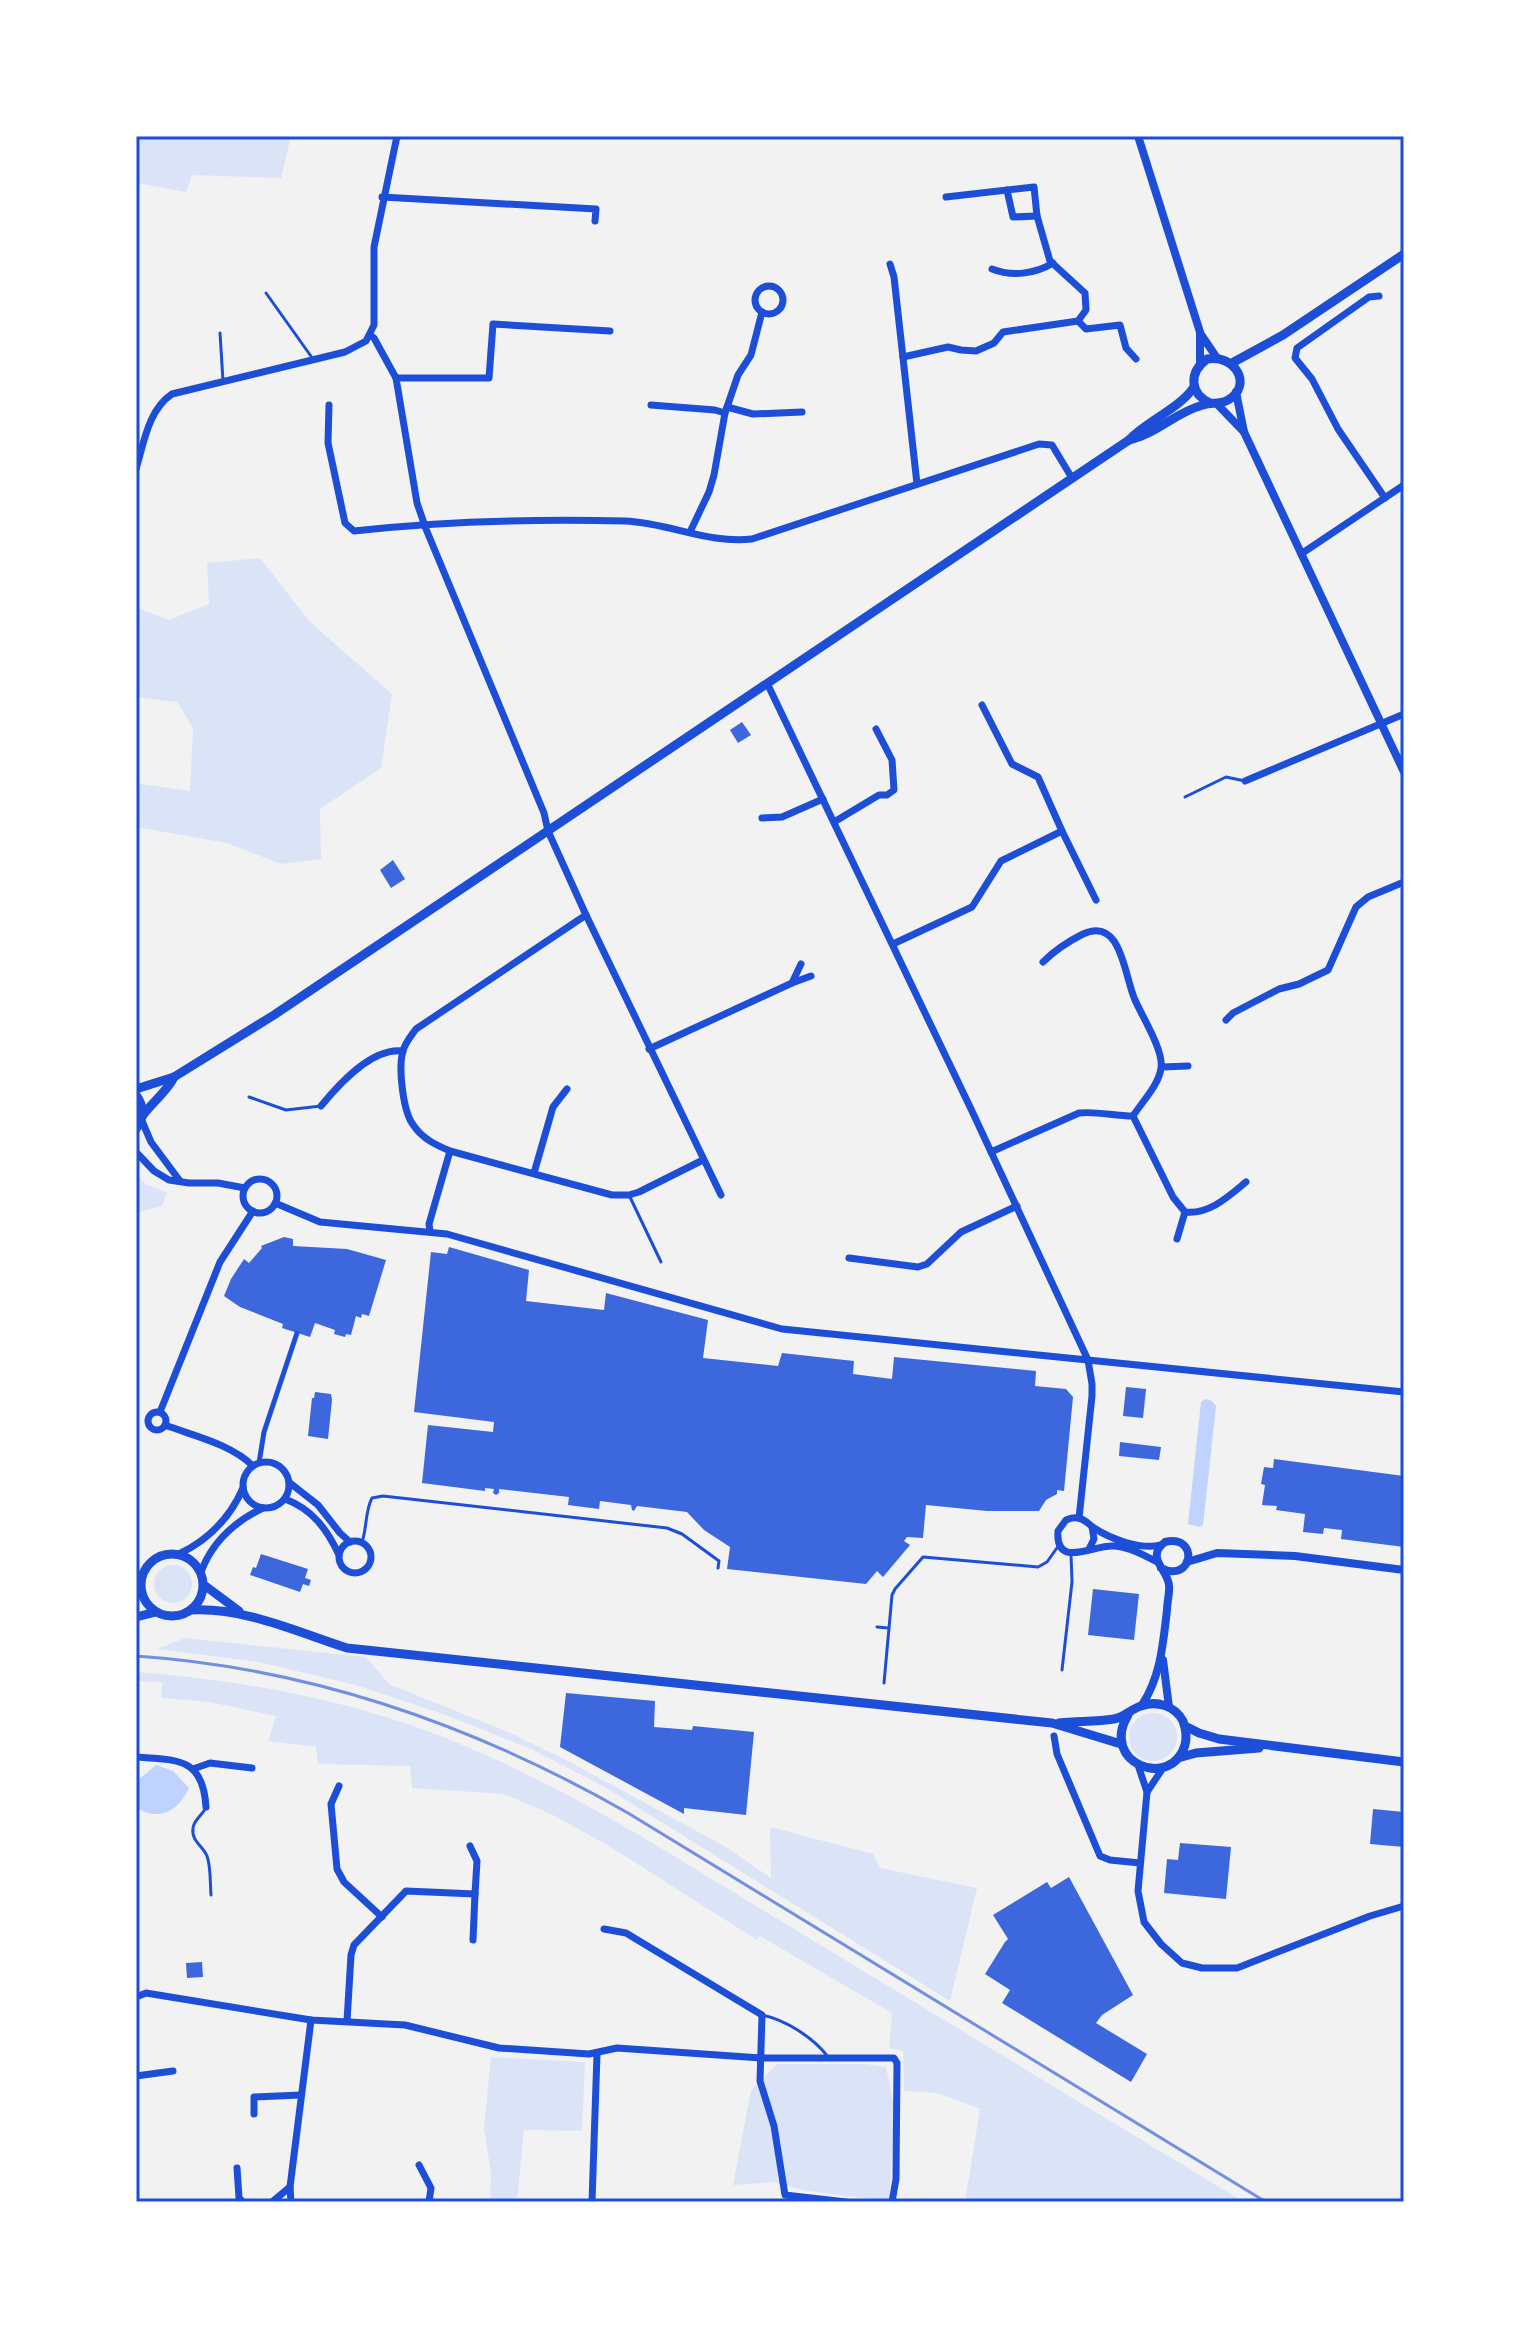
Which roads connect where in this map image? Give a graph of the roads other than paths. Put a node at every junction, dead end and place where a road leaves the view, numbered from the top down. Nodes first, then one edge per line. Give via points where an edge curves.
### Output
1 (397, 136) edge
2 (1138, 136) edge
3 (1007, 190) junction
4 (382, 197) junction
5 (946, 197) dead end
6 (1037, 216) junction
7 (595, 221) dead end
8 (1404, 254) edge
9 (1053, 263) junction
10 (890, 264) dead end
11 (992, 269) dead end
12 (266, 293) dead end
13 (1379, 296) dead end
14 (762, 312) junction
15 (1078, 321) junction
16 (610, 331) dead end
17 (1200, 332) junction
18 (220, 333) dead end
19 (370, 335) junction
20 (903, 357) junction
21 (1217, 358) junction
22 (313, 359) junction
23 (1136, 359) dead end
24 (1200, 364) junction
25 (1235, 368) junction
26 (396, 378) junction
27 (223, 381) junction
28 (1194, 387) junction
29 (1236, 392) junction
30 (1213, 403) junction
31 (329, 405) dead end
32 (651, 405) dead end
33 (726, 410) junction
34 (802, 412) dead end
35 (1244, 432) junction
36 (1129, 440) junction
37 (136, 469) edge
38 (1072, 478) junction
39 (917, 484) junction
40 (1402, 489) edge
41 (1385, 498) junction
42 (424, 523) junction
43 (690, 532) junction
44 (1301, 554) junction
45 (767, 683) junction
46 (982, 705) dead end
47 (1404, 714) edge
48 (1381, 724) junction
49 (876, 729) dead end
50 (1404, 772) edge
51 (1245, 781) joint
52 (1185, 797) dead end
53 (823, 799) junction
54 (762, 818) dead end
55 (834, 822) junction
56 (548, 831) junction
57 (1062, 831) junction
58 (1404, 882) edge
59 (1096, 900) dead end
60 (586, 915) junction
61 (893, 944) junction
62 (1043, 962) dead end
63 (801, 964) dead end
64 (811, 976) dead end
65 (792, 983) junction
66 (1226, 1020) dead end
67 (649, 1049) junction
68 (403, 1051) junction
69 (1188, 1066) dead end
70 (1162, 1067) junction
71 (174, 1077) junction
72 (567, 1089) dead end
73 (136, 1092) edge
74 (249, 1097) dead end
75 (321, 1106) joint
76 (1133, 1116) junction
77 (140, 1122) edge
78 (450, 1151) junction
79 (136, 1152) edge
80 (991, 1152) junction
81 (703, 1160) junction
82 (534, 1173) junction
83 (180, 1181) junction
84 (1246, 1182) dead end
85 (245, 1188) junction
86 (629, 1195) junction
87 (721, 1195) dead end
88 (275, 1203) junction
89 (1017, 1206) junction
90 (253, 1211) junction
91 (1185, 1212) junction
92 (430, 1231) junction
93 (1177, 1239) dead end
94 (849, 1258) dead end
95 (661, 1262) dead end
96 (297, 1333) dead end
97 (1088, 1360) junction
98 (1404, 1392) edge
99 (160, 1412) junction
100 (165, 1425) junction
101 (256, 1464) junction
102 (290, 1483) junction
103 (243, 1488) junction
104 (285, 1499) junction
105 (263, 1508) junction
106 (1079, 1518) junction
107 (1092, 1527) junction
108 (350, 1542) junction
109 (362, 1542) junction
110 (1059, 1545) junction
111 (1161, 1545) junction
112 (1089, 1549) junction
113 (1187, 1550) junction
114 (179, 1554) junction
115 (1071, 1554) junction
116 (339, 1555) junction
117 (1205, 1556) junction
118 (1159, 1565) junction
119 (1186, 1565) junction
120 (718, 1568) dead end
121 (1404, 1570) edge
122 (201, 1572) junction
123 (1169, 1584) junction
124 (204, 1585) junction
125 (138, 1594) edge
126 (191, 1610) junction
127 (156, 1612) junction
128 (246, 1615) junction
129 (136, 1617) edge
130 (877, 1627) dead end
131 (888, 1628) junction
132 (1162, 1654) junction
133 (1062, 1670) dead end
134 (884, 1683) dead end
135 (1142, 1705) junction
136 (1169, 1707) junction
137 (1128, 1715) junction
138 (1052, 1723) junction
139 (1185, 1726) junction
140 (1054, 1736) dead end
141 (1121, 1744) junction
142 (1270, 1747) junction
143 (136, 1757) edge
144 (1178, 1758) junction
145 (1404, 1762) edge
146 (1138, 1765) junction
147 (252, 1768) dead end
148 (1163, 1768) junction
149 (193, 1769) junction
150 (339, 1786) dead end
151 (1147, 1792) junction
152 (206, 1807) joint
153 (470, 1846) dead end
154 (1140, 1863) junction
155 (475, 1894) junction
156 (211, 1895) dead end
157 (1404, 1906) edge
158 (382, 1917) junction
159 (604, 1929) dead end
160 (473, 1940) dead end
161 (136, 1997) edge
162 (762, 2015) junction
163 (311, 2020) junction
164 (347, 2021) junction
165 (597, 2054) junction
166 (761, 2058) junction
167 (829, 2058) junction
168 (173, 2071) dead end
169 (136, 2076) edge
170 (301, 2095) junction
171 (254, 2114) dead end
172 (419, 2165) dead end
173 (237, 2168) dead end
174 (290, 2187) junction
175 (243, 2202) edge
176 (272, 2202) edge
177 (291, 2202) edge
178 (429, 2202) edge
179 (592, 2202) edge
180 (846, 2202) edge
181 (892, 2202) edge

1 - 4 street
2 - 17 street
3 - 5 street
3 - 6 street via 1013,217
3 - 6 street via 1034,187
4 - 7 street via 596,209
4 - 19 street
6 - 9 street
8 - 25 main road
9 - 11 street via 1039,272 1003,274
9 - 15 street via 1085,293 1086,310
10 - 20 street
12 - 22 lane
13 - 41 street via 1369,297 1297,348 1295,358
14 - 14 street via 780,310 784,298 777,287 764,286 755,295
14 - 33 street via 751,355
15 - 20 street via 1003,332 976,351 948,347
15 - 23 street via 1086,329 1120,325 1126,348
16 - 26 street via 493,324 489,378
17 - 21 street
17 - 24 street
18 - 27 lane
19 - 22 street via 345,352
19 - 26 street
20 - 39 street
21 - 24 main road
21 - 25 main road
22 - 27 street
24 - 28 main road
25 - 29 main road
26 - 42 street
27 - 37 street via 172,394 159,405
28 - 30 main road via 1202,399
28 - 36 main road
29 - 30 main road
29 - 35 street
30 - 35 street
30 - 36 main road
31 - 42 street via 328,443 345,523 354,531
32 - 33 street
33 - 34 street
33 - 43 street via 709,492
35 - 44 street
36 - 38 main road
38 - 39 street via 1052,445 1039,444
38 - 45 main road
39 - 43 street via 752,539 723,540
40 - 41 street
41 - 44 street
42 - 43 street via 625,521
42 - 56 street
44 - 48 street
45 - 53 street
45 - 56 main road
46 - 57 street via 1012,764 1038,777
47 - 48 street
48 - 50 street
48 - 51 street
49 - 55 street via 892,760 894,790
51 - 52 lane via 1226,777
53 - 54 street via 782,817
53 - 55 street
55 - 61 street
56 - 60 street
56 - 71 main road
57 - 59 street
57 - 61 street via 1001,861 972,907
58 - 66 street via 1356,907 1328,970 1279,989
60 - 67 street
60 - 68 street via 416,1029
61 - 80 street
62 - 70 street via 1058,947 1093,930 1113,938
63 - 65 street
64 - 65 street
65 - 67 street
67 - 81 street
68 - 75 street via 385,1051 342,1080
68 - 78 street via 411,1123 431,1143
69 - 70 street
70 - 76 street
71 - 73 main road
71 - 77 main road
72 - 82 street via 553,1107
73 - 77 main road
74 - 75 lane via 286,1110
76 - 80 street via 1079,1113
76 - 91 street
77 - 83 street
78 - 82 street
78 - 92 street
79 - 83 street via 161,1176
80 - 89 street
81 - 86 street
81 - 87 street
82 - 86 street
83 - 85 street
84 - 91 street via 1222,1201 1196,1213
85 - 88 street via 256,1180 268,1182 275,1190
85 - 90 street via 244,1202
86 - 95 lane
88 - 90 street via 266,1212
88 - 92 street via 320,1222
89 - 94 street via 961,1232 918,1267
89 - 97 street
90 - 99 street via 220,1262
91 - 93 street
92 - 97 street via 782,1329
96 - 101 street
97 - 98 street
97 - 106 street via 1092,1396
99 - 100 street
99 - 100 street via 150,1416 148,1424 158,1430
100 - 101 street
101 - 102 street via 278,1465
101 - 103 street via 245,1475
102 - 104 street
102 - 108 street
103 - 105 street via 247,1499
103 - 114 street via 205,1539
104 - 105 street
104 - 116 street via 312,1514
105 - 122 street via 214,1545
106 - 107 street
106 - 110 street via 1061,1525
107 - 111 street via 1131,1543
107 - 112 street
108 - 109 street
108 - 116 street
109 - 116 street via 371,1558 361,1572 347,1571
109 - 120 lane via 369,1504 383,1496 673,1529 719,1561
110 - 115 street
110 - 131 lane via 1038,1567 923,1557 892,1595
111 - 113 street via 1176,1540
111 - 118 street
112 - 115 street
112 - 118 street via 1114,1546 1139,1552
113 - 117 street
113 - 119 street
114 - 122 main road
114 - 125 main road via 150,1562
115 - 133 lane
117 - 119 street
117 - 121 street via 1295,1556
118 - 119 street via 1169,1572
118 - 123 street
119 - 123 street
122 - 124 main road
123 - 132 street
124 - 126 main road
124 - 128 main road
125 - 127 main road
126 - 127 main road via 174,1616
126 - 128 main road
127 - 129 main road
128 - 138 main road via 347,1648
130 - 131 lane
131 - 134 lane
132 - 135 street via 1152,1691
132 - 136 street
135 - 136 main road
135 - 137 main road
136 - 139 main road
137 - 138 main road
137 - 141 main road
138 - 141 main road
139 - 142 main road via 1209,1737
139 - 144 main road
140 - 154 street via 1100,1856
141 - 146 main road
142 - 144 main road
142 - 145 main road
143 - 149 street
144 - 148 main road
146 - 148 main road
146 - 151 street
147 - 149 street via 210,1763
148 - 151 street
149 - 152 street via 201,1777
150 - 158 street via 331,1804 337,1869
151 - 154 street
152 - 156 lane via 193,1829 208,1859
153 - 155 street via 477,1861
154 - 157 street via 1144,1922 1182,1963 1202,1968 1237,1968
155 - 158 street via 406,1891
155 - 160 street
158 - 164 street via 352,1950
159 - 162 street via 626,1933
161 - 163 street via 146,1993
162 - 166 street
162 - 167 lane via 820,2046
163 - 164 street
163 - 170 street
164 - 165 street via 405,2025 499,2048
165 - 166 street via 617,2048
165 - 179 street
166 - 167 street
166 - 180 street via 760,2081 774,2126 785,2195
167 - 181 street via 894,2058 897,2063
168 - 169 street
170 - 171 street via 254,2097
170 - 174 street
172 - 178 street via 431,2188
173 - 175 street
174 - 176 street
174 - 177 street

